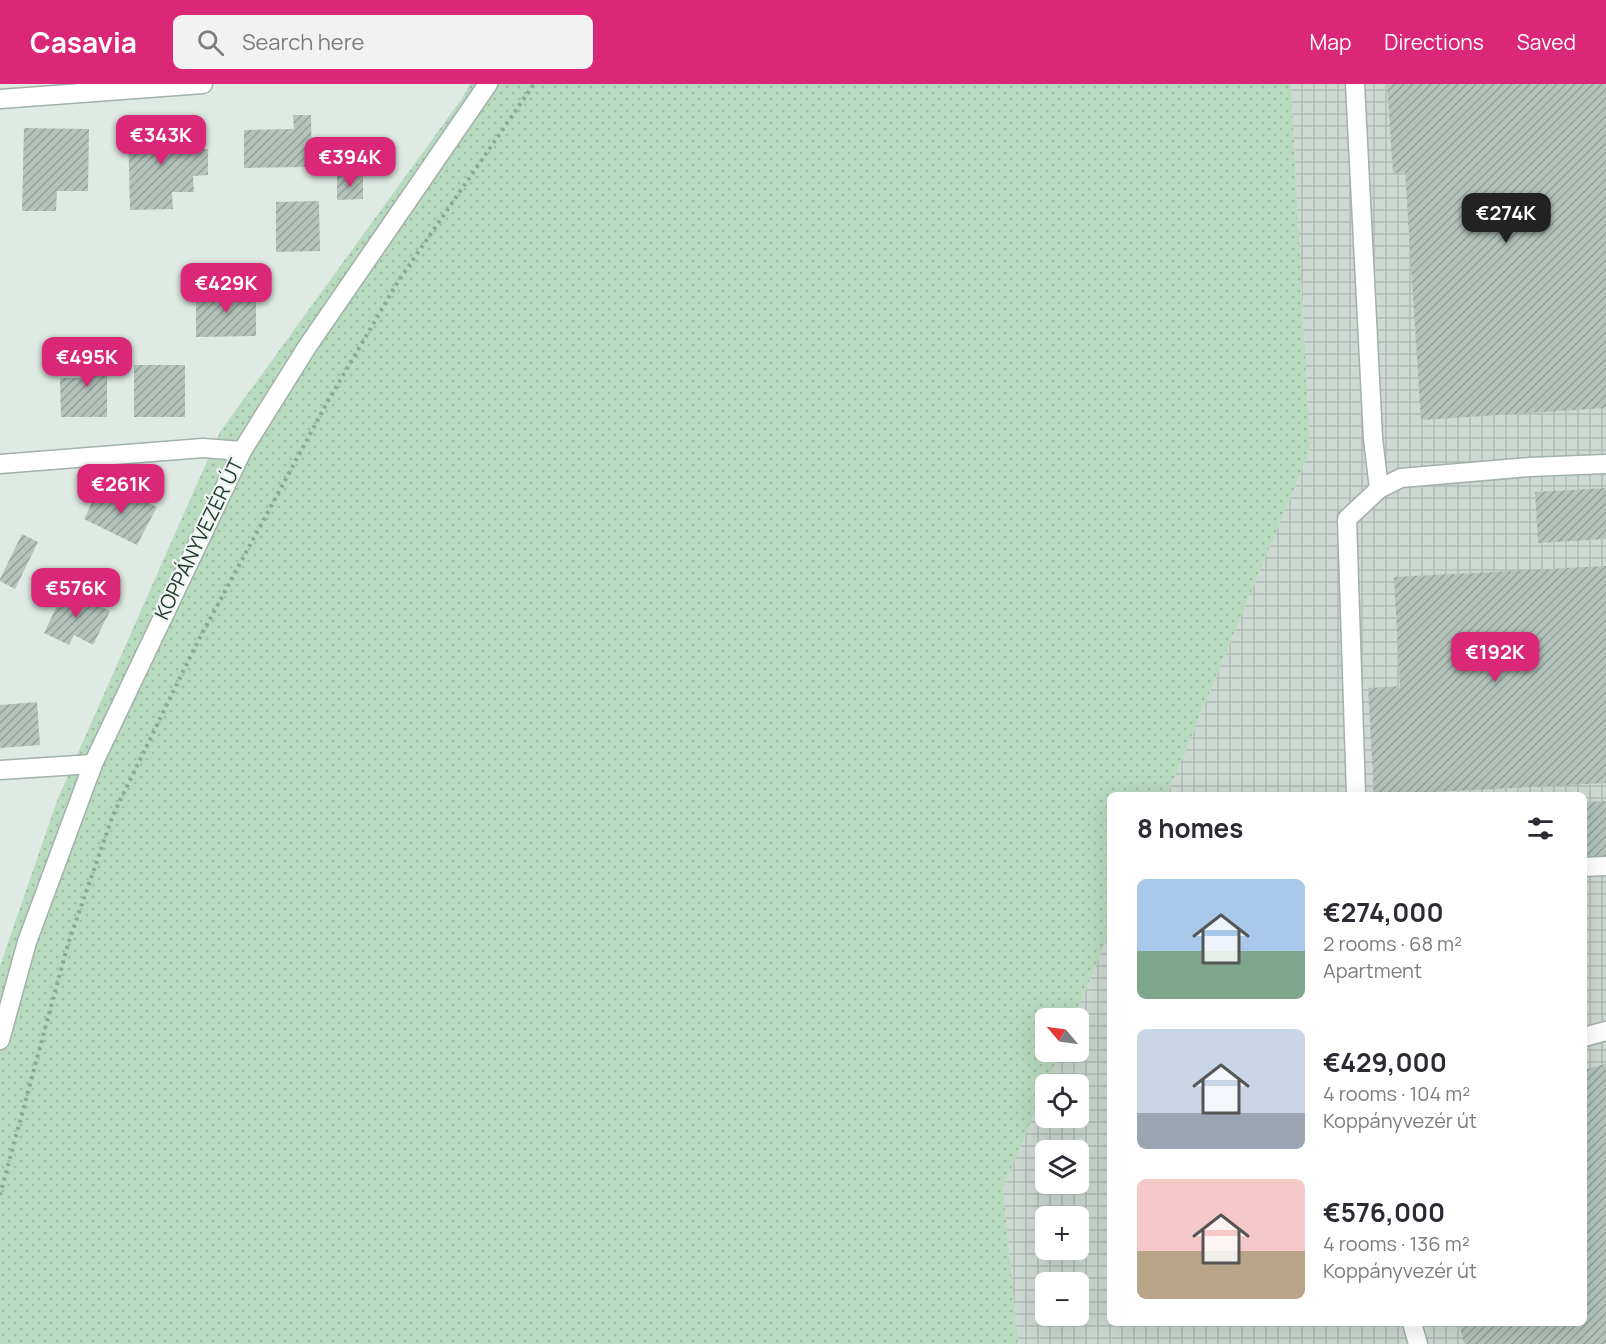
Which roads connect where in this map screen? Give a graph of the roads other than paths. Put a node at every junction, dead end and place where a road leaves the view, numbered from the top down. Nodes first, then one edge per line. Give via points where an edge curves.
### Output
1 (203, 84) edge
2 (488, 84) edge
3 (1355, 84) edge
4 (0, 99) edge
5 (242, 451) junction
6 (0, 464) edge
7 (1606, 464) edge
8 (1378, 489) junction
9 (93, 764) junction
10 (0, 770) edge
11 (1356, 792) edge
12 (1606, 866) edge
13 (1587, 867) edge
14 (1606, 1031) edge
15 (1587, 1036) edge
16 (0, 1040) edge
17 (1413, 1326) edge
18 (1418, 1344) edge

1 - 4 street
2 - 5 street, KOPPÁNYVEZÉR ÚT via 307,347
3 - 8 street
5 - 6 street via 203,448
5 - 9 street, KOPPÁNYVEZÉR ÚT
7 - 8 street via 1530,466 1401,478
8 - 11 street via 1347,519
9 - 10 street
9 - 16 street, KOPPÁNYVEZÉR ÚT via 27,942
12 - 13 street
14 - 15 street
17 - 18 street

